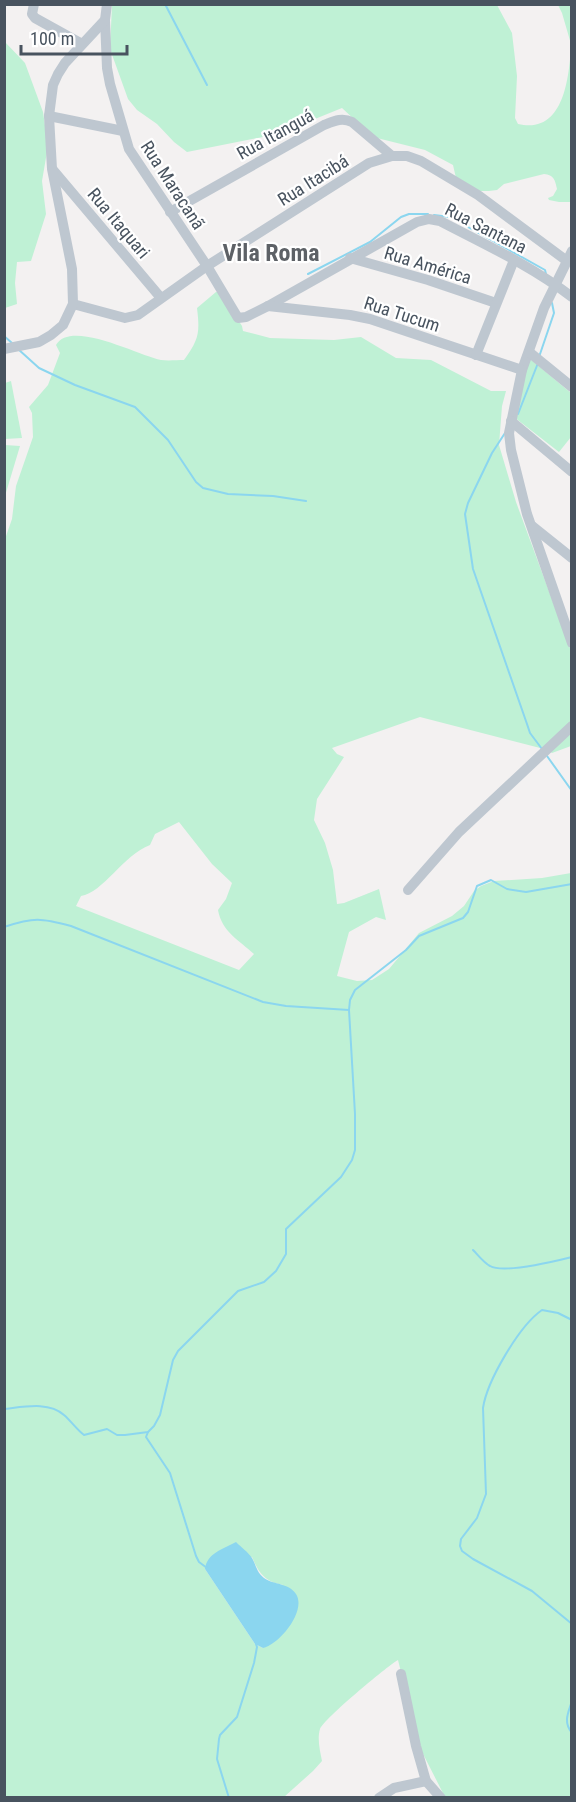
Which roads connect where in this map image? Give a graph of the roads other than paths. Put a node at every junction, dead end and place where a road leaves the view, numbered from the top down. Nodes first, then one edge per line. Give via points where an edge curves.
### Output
1 (34, 4) edge
2 (107, 4) edge
3 (105, 20) junction
4 (82, 44) junction
5 (49, 116) junction
6 (123, 131) junction
7 (392, 156) junction
8 (52, 169) junction
9 (170, 212) junction
10 (569, 256) edge
11 (350, 258) junction
12 (514, 260) junction
13 (207, 266) junction
14 (557, 285) junction
15 (572, 297) edge
16 (161, 298) junction
17 (496, 303) junction
18 (73, 304) junction
19 (268, 306) junction
20 (240, 319) joint
21 (4, 349) edge
22 (529, 352) junction
23 (476, 355) junction
24 (522, 370) junction
25 (572, 387) edge
26 (511, 421) junction
27 (572, 472) edge
28 (531, 525) junction
29 (572, 558) edge
30 (571, 642) edge
31 (572, 726) edge
32 (408, 890) dead end
33 (400, 1674) dead end
34 (426, 1781) junction
35 (379, 1797) edge
36 (441, 1797) edge

1 - 4 street via 34,18
2 - 3 street, Rua Maracanã
3 - 4 street
3 - 6 street, Rua Maracanã via 107,68
4 - 5 street via 53,84
5 - 6 street
5 - 8 street
6 - 9 street, Rua Maracanã via 129,149
7 - 9 street, Rua Itanguá via 352,122 338,120
7 - 10 street via 407,156 435,169
7 - 13 street, Rua Itacibá via 369,164
8 - 16 street, Rua Itaquari
8 - 18 street via 72,269
9 - 13 street, Rua Maracanã
10 - 14 street
11 - 12 street, Rua Santana via 429,219
11 - 17 street, Rua América
11 - 19 street, Rua Santana
12 - 14 street, Rua Santana
12 - 17 street
13 - 16 street, Rua Itacibá
13 - 20 street, Rua Maracanã
14 - 15 street, Rua Santana
14 - 22 street via 544,308
16 - 18 street, Rua Itacibá via 131,318
17 - 23 street
18 - 21 street via 63,325 51,335 39,342
19 - 20 street, Rua Santana
19 - 23 street, Rua Tucum via 370,319
22 - 24 street
22 - 25 street
23 - 24 street, Rua Tucum
24 - 26 street
26 - 27 street
26 - 28 street via 511,450
28 - 29 street
28 - 30 street
31 - 32 street via 459,832
33 - 34 street
34 - 35 street via 394,1788
34 - 36 street

